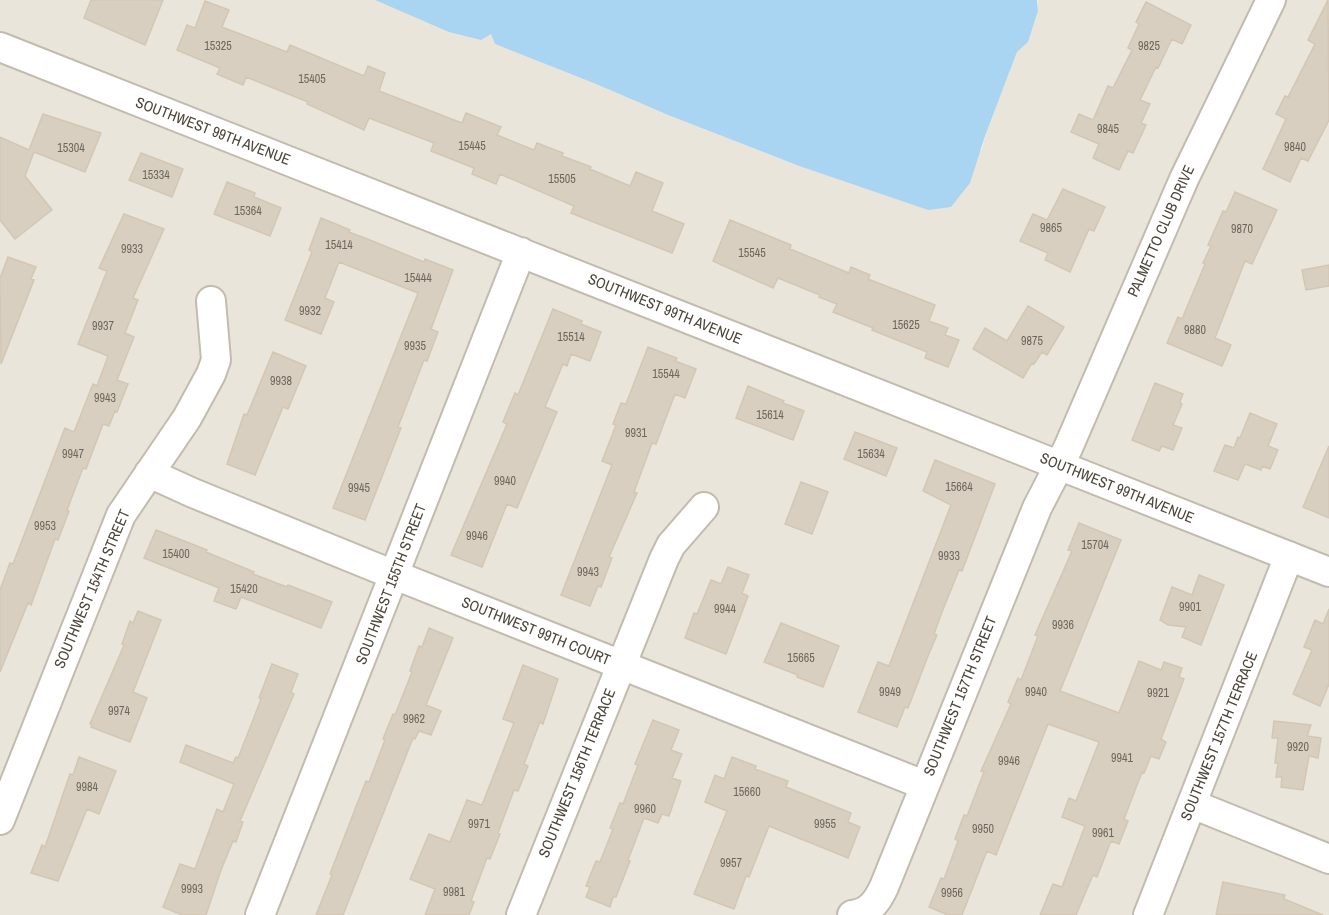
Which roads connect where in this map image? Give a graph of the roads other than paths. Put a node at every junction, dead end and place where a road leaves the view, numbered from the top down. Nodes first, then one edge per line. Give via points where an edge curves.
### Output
1 (1271, 0) edge
2 (0, 47) edge
3 (521, 252) junction
4 (210, 301) dead end
5 (1058, 465) junction
6 (149, 473) junction
7 (704, 507) dead end
8 (1289, 556) junction
9 (1329, 572) edge
10 (394, 575) junction
11 (620, 664) junction
12 (924, 785) junction
13 (1192, 804) junction
14 (0, 820) edge
15 (1329, 859) edge
16 (261, 915) edge
17 (521, 915) edge
18 (852, 915) edge
19 (1148, 915) edge

1 - 5 street, PALMETTO CLUB DRIVE via 1179,190
2 - 3 street, SOUTHWEST 99TH AVENUE
3 - 5 street, SOUTHWEST 99TH AVENUE
3 - 10 street, SOUTHWEST 155TH STREET
4 - 6 street, SOUTHWEST 154TH STREET via 216,360 204,390
5 - 8 street, SOUTHWEST 99TH AVENUE
5 - 12 street, SOUTHWEST 157TH STREET
6 - 10 street, SOUTHWEST 99TH COURT
6 - 14 street, SOUTHWEST 154TH STREET via 111,536
7 - 11 street, SOUTHWEST 156TH TERRACE via 671,545
8 - 9 street, SOUTHWEST 99TH AVENUE
8 - 13 street, SOUTHWEST 157TH TERRACE
10 - 11 street, SOUTHWEST 99TH COURT
10 - 16 street, SOUTHWEST 155TH STREET
11 - 12 street, SOUTHWEST 99TH COURT
11 - 17 street, SOUTHWEST 156TH TERRACE
12 - 18 street, SOUTHWEST 157TH STREET via 880,896 862,914
13 - 15 street
13 - 19 street, SOUTHWEST 157TH TERRACE

